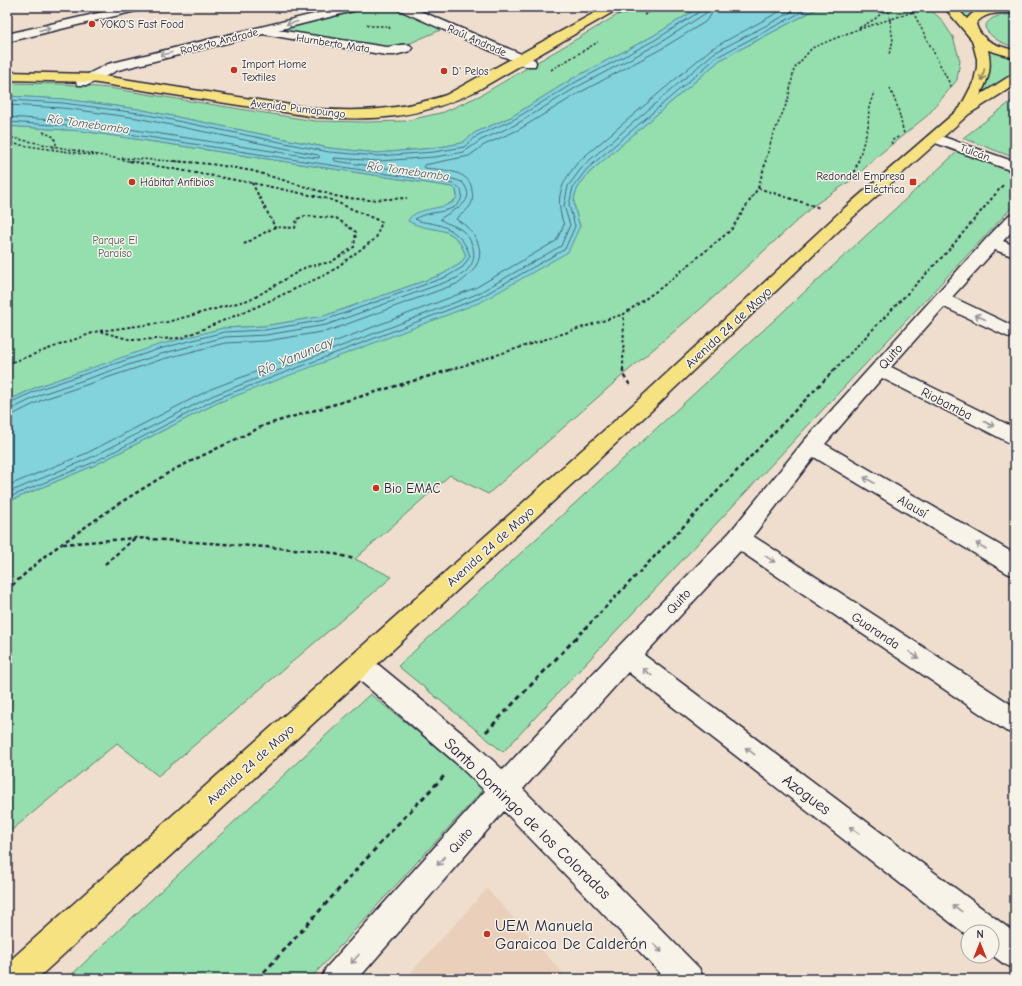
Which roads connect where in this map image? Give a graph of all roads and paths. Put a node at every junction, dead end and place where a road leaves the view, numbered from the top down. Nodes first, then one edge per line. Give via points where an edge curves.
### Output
1 (140, 7) edge
2 (357, 7) edge
3 (401, 7) edge
4 (887, 7) edge
5 (911, 7) edge
6 (950, 7) edge
7 (1010, 7) edge
8 (616, 8) edge
9 (1015, 9) edge
10 (913, 12) junction
11 (890, 20) junction
12 (261, 31) junction
13 (853, 31) junction
14 (975, 35) junction
15 (7, 38) edge
16 (406, 48) dead end
17 (889, 54) dead end
18 (1015, 54) edge
19 (526, 62) junction
20 (7, 76) edge
21 (1015, 79) edge
22 (87, 80) junction
23 (1015, 86) edge
24 (890, 88) dead end
25 (999, 88) junction
26 (874, 92) dead end
27 (964, 111) junction
28 (43, 132) dead end
29 (7, 137) edge
30 (935, 138) junction
31 (7, 143) edge
32 (54, 147) junction
33 (51, 149) junction
34 (112, 158) junction
35 (1015, 167) edge
36 (899, 170) junction
37 (252, 183) junction
38 (1005, 183) dead end
39 (758, 188) junction
40 (407, 198) dead end
41 (846, 215) junction
42 (1015, 218) edge
43 (275, 227) junction
44 (992, 243) junction
45 (244, 244) dead end
46 (1015, 252) edge
47 (941, 299) junction
48 (624, 314) junction
49 (98, 331) junction
50 (1015, 334) edge
51 (7, 364) edge
52 (879, 369) junction
53 (645, 405) junction
54 (1015, 437) edge
55 (811, 446) junction
56 (136, 538) junction
57 (738, 538) junction
58 (63, 544) junction
59 (354, 559) dead end
60 (105, 564) dead end
61 (1015, 566) edge
62 (7, 590) edge
63 (626, 656) junction
64 (360, 665) junction
65 (1015, 722) edge
66 (465, 753) junction
67 (504, 790) junction
68 (978, 924) edge
69 (1000, 941) edge
70 (1015, 953) edge
71 (13, 979) edge
72 (258, 979) edge
73 (337, 979) edge
74 (688, 979) edge

15 -> 1 street
2 -> 12 street, Roberto Andrade
3 - 19 street, Raúl Andrade
4 - 11 path
4 - 13 path via 875,19
5 - 10 path
6 - 14 main road
7 - 9 main road
8 - 19 main road, Avenida Pumapungo
9 - 14 main road via 975,16 970,24
10 - 11 path
10 - 27 path
11 - 13 path
11 - 17 path via 892,41
12 - 16 street, Humberto Mata via 386,50
12 -> 22 street, Roberto Andrade via 113,68
13 - 39 path via 812,48 794,69 788,100 772,138
14 - 18 main road via 998,49
14 -> 27 main road, Avenida 24 de Mayo via 984,55 985,68 982,82
19 - 22 main road, Avenida Pumapungo via 451,98 426,107 378,114 316,113
20 - 22 main road, Avenida Pumapungo
21 - 25 main road, Avenida 24 de Mayo
23 - 25 main road
24 - 36 path via 905,133 892,141
25 - 27 main road, Avenida 24 de Mayo
26 - 41 path via 869,107 868,127 850,187
27 - 30 main road, Avenida 24 de Mayo
28 - 32 path via 54,137
29 - 32 path
30 - 35 street, Tulcán
30 - 36 main road, Avenida 24 de Mayo
31 - 33 path
32 - 33 path
32 - 34 path
33 - 34 path
34 - 37 path
34 - 40 path via 178,161 241,168 332,195
36 - 41 main road, Avenida 24 de Mayo
37 - 43 path
37 - 49 path via 329,200 382,222 376,238 330,273 181,338 132,340
38 - 66 path via 947,252
39 - 41 path
39 - 48 path via 731,230 662,287
41 - 53 main road, Avenida 24 de Mayo
42 - 44 street, Quito
43 - 45 path
43 - 49 path via 294,228 297,219 305,216 336,218 356,232 354,247 331,262 306,267 252,299 167,322
44 - 46 street
44 - 47 street, Quito
50 -> 47 street
47 - 52 street, Quito
48 - 53 path via 623,375
48 - 58 path via 444,372 265,424 173,470 115,506
49 - 51 path
52 -> 54 street, Riobamba
52 - 55 street, Quito
53 - 64 main road, Avenida 24 de Mayo
55 - 57 street, Quito
61 -> 55 street, Alausí
56 - 58 path
56 - 59 path via 324,551
56 - 60 path
57 - 63 street, Quito
57 -> 65 street, Guaranda
58 - 62 path via 46,555
63 - 67 street, Quito
68 -> 63 street, Azogues
64 - 66 street, Santo Domingo de los Colorados
64 - 71 main road, Avenida 24 de Mayo
66 - 67 street, Santo Domingo de los Colorados
66 - 72 path
67 -> 73 street, Quito
67 -> 74 street, Santo Domingo de los Colorados
69 - 70 street

